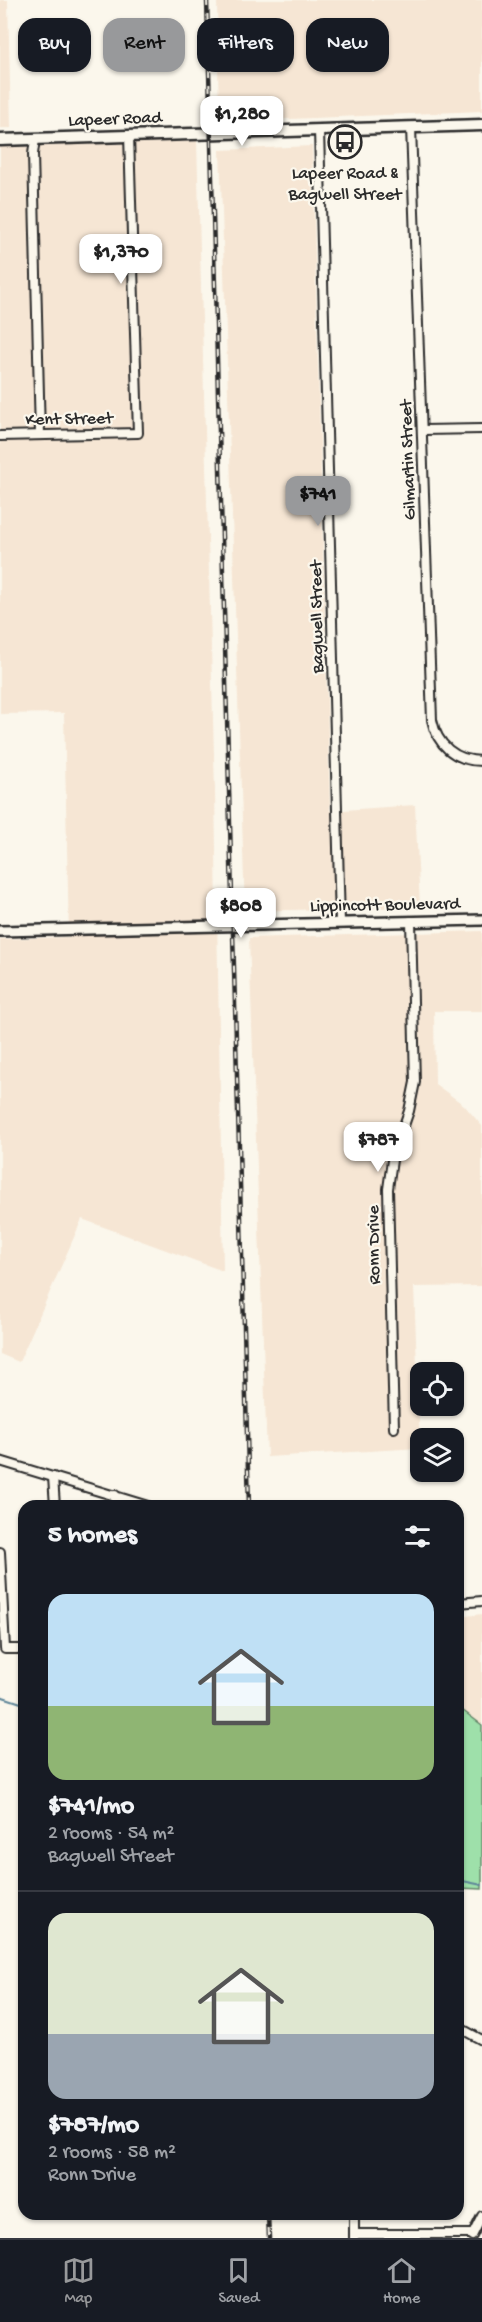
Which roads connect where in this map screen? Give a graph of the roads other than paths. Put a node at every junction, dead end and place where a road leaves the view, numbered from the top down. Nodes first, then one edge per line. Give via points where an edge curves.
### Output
1 (482, 125) edge
2 (411, 128) junction
3 (319, 130) junction
4 (129, 135) junction
5 (35, 139) junction
6 (0, 140) edge
7 (482, 429) edge
8 (423, 430) junction
9 (40, 435) junction
10 (0, 436) edge
11 (482, 761) edge
12 (482, 920) edge
13 (411, 921) junction
14 (340, 923) junction
15 (0, 931) edge
16 (394, 1428) dead end
17 (0, 1461) edge
18 (53, 1477) junction
19 (115, 1495) junction
20 (55, 1500) edge
21 (115, 1500) edge
22 (130, 1500) edge
23 (0, 1552) edge
24 (482, 1601) edge
25 (464, 1603) edge
26 (18, 1648) edge
27 (464, 2030) edge
28 (482, 2040) edge
29 (482, 2216) edge
30 (354, 2220) edge
31 (354, 2236) edge
32 (472, 2236) edge

1 - 2 main road, Lapeer Road
2 - 3 main road, Lapeer Road
2 - 8 street, Gilmartin Street
3 - 4 main road, Lapeer Road
3 - 14 street, Bagwell Street
4 - 5 main road, Lapeer Road
4 - 9 street, Kent Street via 138,433
5 - 6 main road, Lapeer Road
5 - 9 street
7 - 8 street
8 - 11 street, Gilmartin Street via 435,735 444,747 461,757
9 - 10 street, Kent Street
12 - 13 street, Lippincott Boulevard
13 - 14 street, Lippincott Boulevard
13 - 16 street, Ronn Drive via 415,1082 388,1189
14 - 15 street, Lippincott Boulevard
17 - 18 street
18 - 19 street
18 - 20 street
19 - 21 street
19 - 22 street
23 - 26 street via 5,1649
24 - 25 street
27 - 28 street
29 - 32 street
30 - 31 street
31 - 32 street

